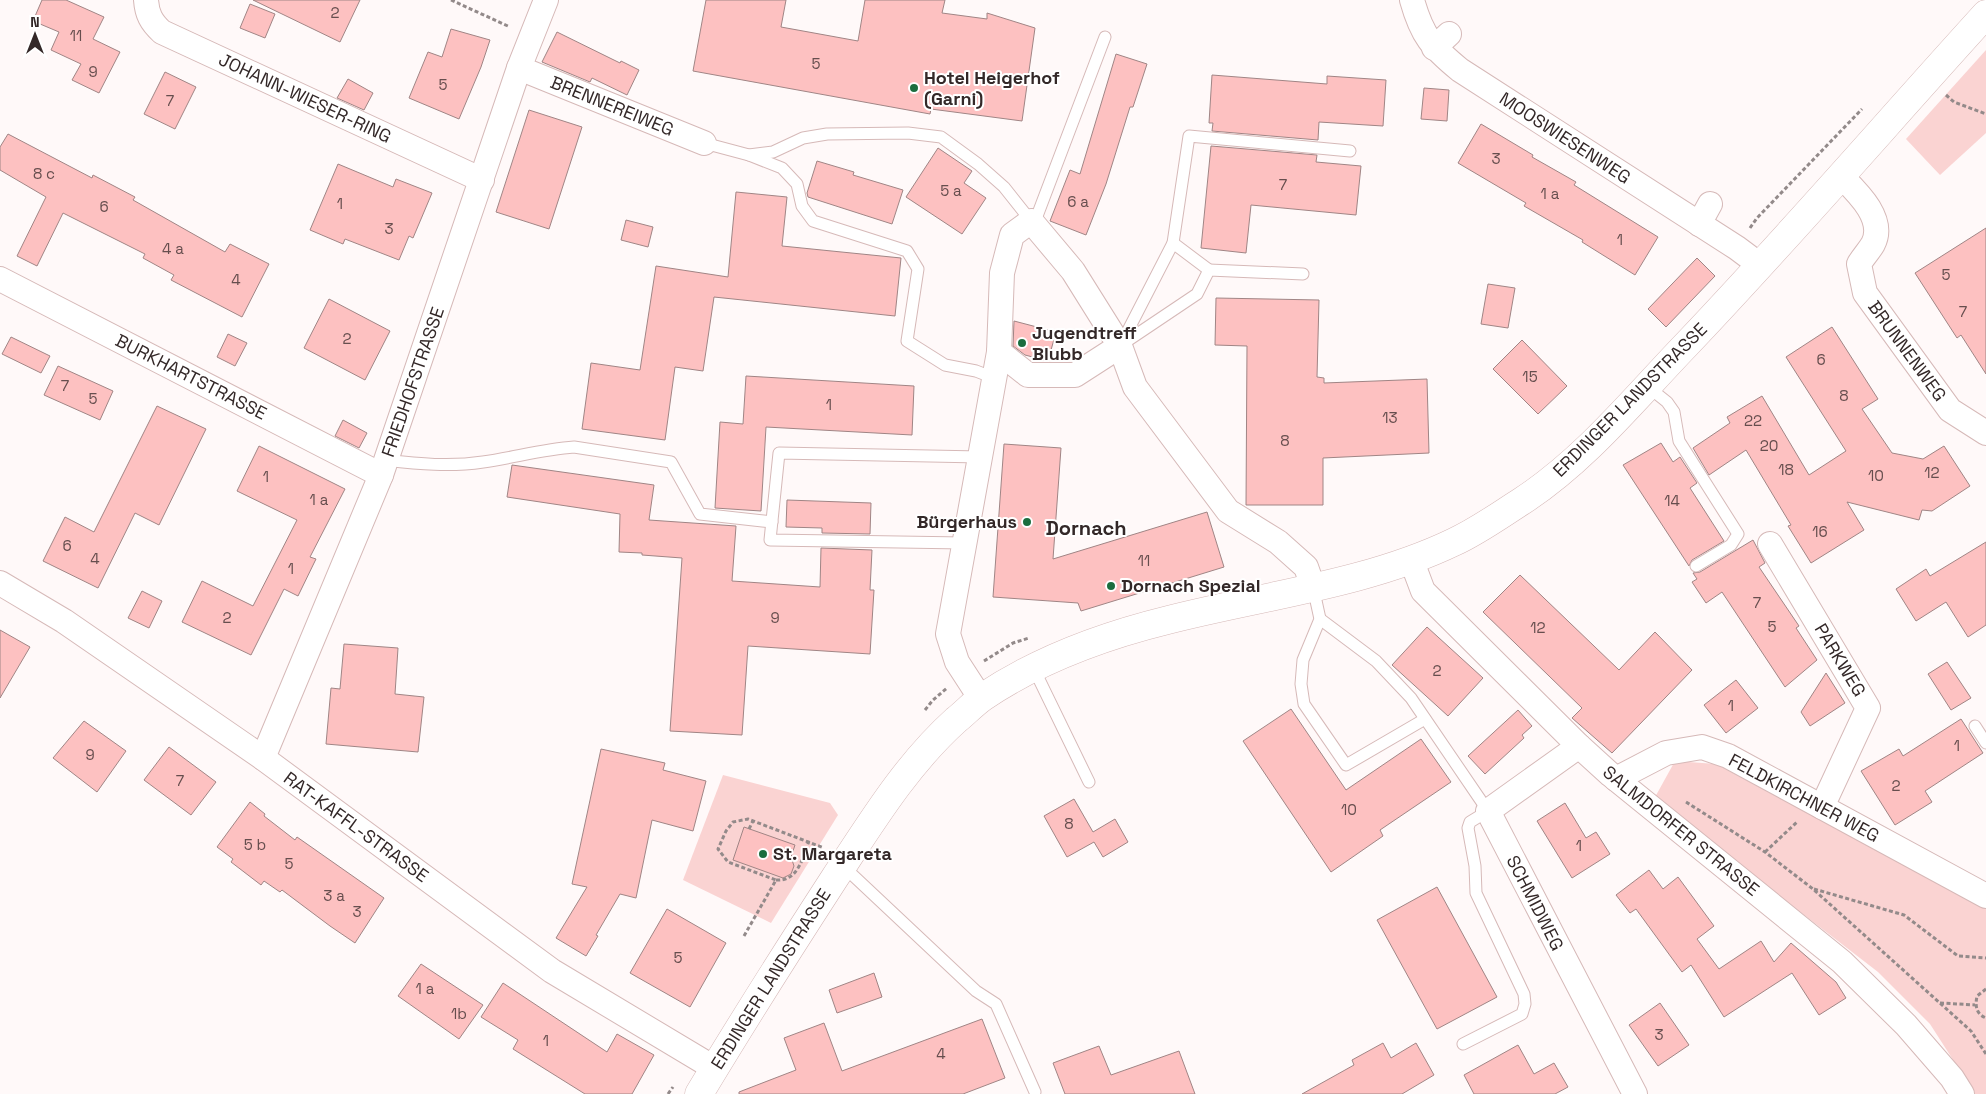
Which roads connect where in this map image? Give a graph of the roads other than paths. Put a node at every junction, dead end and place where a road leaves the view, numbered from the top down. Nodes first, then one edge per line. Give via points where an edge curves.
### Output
1 (146, 0) edge
2 (546, 0) edge
3 (1412, 0) edge
4 (1986, 14) edge
5 (1105, 37) dead end
6 (519, 68) junction
7 (704, 143) joint
8 (1350, 151) dead end
9 (749, 155) junction
10 (1841, 176) junction
11 (482, 180) junction
12 (1032, 222) junction
13 (1173, 243) junction
14 (1761, 266) junction
15 (1209, 270) junction
16 (1303, 274) dead end
17 (0, 279) edge
18 (1120, 346) junction
19 (999, 352) junction
20 (994, 378) junction
21 (1647, 386) junction
22 (1986, 433) edge
23 (980, 457) junction
24 (384, 468) junction
25 (772, 522) junction
26 (964, 544) junction
27 (1770, 544) dead end
28 (1411, 559) junction
29 (1696, 566) dead end
30 (0, 583) edge
31 (1313, 586) junction
32 (1320, 619) junction
33 (1034, 669) junction
34 (981, 699) junction
35 (1426, 719) junction
36 (1975, 726) dead end
37 (1986, 743) edge
38 (1579, 746) junction
39 (263, 758) junction
40 (1616, 779) junction
41 (1090, 782) dead end
42 (1819, 805) junction
43 (1488, 811) junction
44 (843, 866) junction
45 (1986, 896) edge
46 (1463, 1044) dead end
47 (714, 1068) junction
48 (1035, 1092) dead end
49 (699, 1094) edge
50 (1635, 1094) edge
51 (1962, 1094) edge

1 - 11 street, JOHANN-WIESER-RING via 153,24 162,32
2 - 6 street, FRIEDHOFSTRASSE
3 - 14 street, MOOSWIESENWEG via 1418,20 1441,41 1460,70 1704,214
4 - 10 street, ERDINGER LANDSTRASSE
5 - 12 lane
6 - 7 street, BRENNEREIWEG
6 - 11 street, FRIEDHOFSTRASSE
7 - 9 lane
8 - 13 lane via 1189,136
9 - 12 lane via 773,152 803,138 827,134 908,133 941,137 1004,187
9 - 20 lane via 782,168 797,184 802,206 813,221 907,251 918,269 907,341 945,365
10 - 14 street, ERDINGER LANDSTRASSE
10 - 22 street, BRUNNENWEG via 1863,198 1876,223 1874,242 1859,264 1865,293 1950,410
11 - 24 street, FRIEDHOFSTRASSE
12 - 18 street via 1073,271
12 - 19 street via 1012,236 1002,273
13 - 15 lane
13 - 18 lane
14 - 21 street, ERDINGER LANDSTRASSE
15 - 16 lane
15 - 18 lane via 1197,294
17 - 24 street, BURKHARTSTRASSE
18 - 19 street via 1075,374 1028,374
18 - 31 street via 1135,387 1228,511 1278,542 1306,567
19 - 20 street
20 - 23 street
21 - 28 street, ERDINGER LANDSTRASSE via 1568,468 1465,536
21 - 29 lane via 1674,412 1679,441 1738,534 1731,545
23 - 25 lane via 779,453
23 - 26 street
24 - 25 lane via 458,465 574,447 671,462 700,514
24 - 39 street, FRIEDHOFSTRASSE
25 - 26 lane via 770,540
26 - 34 street via 948,634 957,662
27 - 42 street, PARKWEG via 1868,708
28 - 31 street, ERDINGER LANDSTRASSE
28 - 38 street, SALMDORFER STRASSE via 1423,591
30 - 39 street, RAT-KAFFL-STRASSE via 64,621
31 - 32 lane
31 - 33 street, ERDINGER LANDSTRASSE via 1112,636
32 - 35 lane via 1376,661
32 - 35 lane via 1303,660 1301,684 1304,704 1346,765
33 - 34 street, ERDINGER LANDSTRASSE
33 - 41 lane
34 - 44 street, ERDINGER LANDSTRASSE via 940,735 903,777
35 - 43 lane
36 - 37 lane
38 - 40 street, SALMDORFER STRASSE
38 - 43 street
39 - 47 street, RAT-KAFFL-STRASSE via 552,971
40 - 42 street, FELDKIRCHNER WEG via 1666,753 1702,747 1728,756
40 - 51 street, SALMDORFER STRASSE via 1842,962 1906,1025
42 - 45 street, FELDKIRCHNER WEG
43 - 46 lane via 1470,822 1468,828 1476,893 1524,994 1524,1004 1522,1014
43 - 50 street, SCHMIDWEG
44 - 47 street, ERDINGER LANDSTRASSE
44 - 48 lane via 976,991 996,1004
47 - 49 street, ERDINGER LANDSTRASSE

